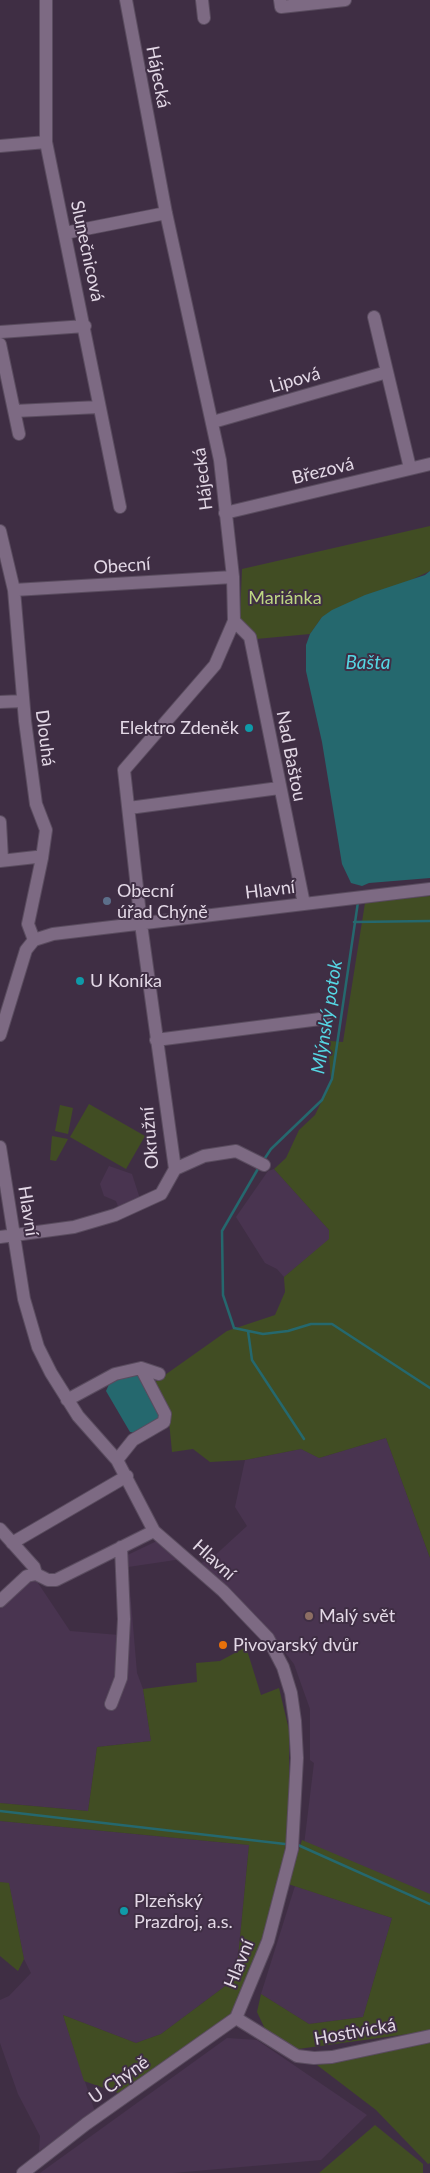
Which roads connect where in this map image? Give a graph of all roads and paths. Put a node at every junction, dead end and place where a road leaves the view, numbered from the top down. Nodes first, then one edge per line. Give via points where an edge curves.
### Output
1 (46, 0) edge
2 (126, 0) edge
3 (202, 0) edge
4 (345, 0) edge
5 (280, 4) edge
6 (204, 18) dead end
7 (46, 142) junction
8 (0, 146) edge
9 (166, 212) junction
10 (64, 233) junction
11 (374, 317) dead end
12 (85, 326) junction
13 (0, 332) edge
14 (0, 344) edge
15 (387, 372) junction
16 (99, 406) junction
17 (15, 411) junction
18 (213, 422) junction
19 (19, 434) dead end
20 (430, 464) edge
21 (410, 468) junction
22 (120, 507) dead end
23 (225, 513) junction
24 (0, 531) edge
25 (233, 577) junction
26 (14, 590) junction
27 (234, 622) junction
28 (23, 701) junction
29 (0, 702) edge
30 (279, 788) junction
31 (129, 808) junction
32 (0, 822) edge
33 (42, 858) junction
34 (1, 860) edge
35 (430, 889) edge
36 (304, 904) junction
37 (141, 924) junction
38 (34, 940) junction
39 (328, 1018) dead end
40 (0, 1035) edge
41 (156, 1040) junction
42 (0, 1147) edge
43 (264, 1165) dead end
44 (175, 1169) junction
45 (15, 1234) junction
46 (0, 1236) edge
47 (141, 1368) junction
48 (159, 1374) dead end
49 (67, 1400) junction
50 (117, 1460) junction
51 (127, 1476) junction
52 (0, 1529) edge
53 (154, 1531) junction
54 (12, 1543) junction
55 (121, 1547) junction
56 (36, 1574) junction
57 (0, 1601) edge
58 (111, 1704) dead end
59 (236, 2018) junction
60 (430, 2036) edge
61 (23, 2173) edge

1 - 7 street, Slunečnicová
2 - 9 street, Hájecká
3 - 6 street
4 - 5 street
7 - 8 street
7 - 10 street, Slunečnicová
9 - 10 street
9 - 18 street, Hájecká
10 - 12 street, Slunečnicová
11 - 15 street
12 - 13 street
12 - 16 street, Slunečnicová
14 - 17 street
15 - 18 street, Lipová
15 - 21 street
16 - 17 street
16 - 22 street, Slunečnicová
17 - 19 street
18 - 23 street, Hájecká
20 - 21 street, Březová
21 - 23 street, Březová
23 - 25 street, Hájecká
24 - 26 street, Dlouhá
25 - 26 street, Obecní
25 - 27 street, Hájecká
26 - 28 street, Dlouhá
27 - 30 street, Nad Baštou via 250,637
27 - 31 street, Hájecká via 214,665 124,770
28 - 29 street
28 - 33 street, Dlouhá via 36,804 46,830
30 - 31 street
30 - 36 street, Nad Baštou
31 - 37 street, Hájecká
32 - 34 street
33 - 34 street
33 - 38 street, Dlouhá via 28,924
35 - 36 street, Hlavní
36 - 37 street, Hlavní
37 - 38 street, Hlavní via 53,934
37 - 41 street, Okružní
38 - 40 street via 26,950
39 - 41 street
41 - 44 street, Okružní
42 - 45 street, Hlavní
43 - 44 street via 236,1152 204,1156
44 - 45 street, Okružní via 161,1194 115,1215 74,1227
45 - 46 street, Okružní
45 - 49 street, Hlavní via 21,1284 38,1347
47 - 48 street
47 - 49 street via 115,1374
47 - 50 street via 165,1414 164,1422 133,1440
49 - 50 street, Hlavní
50 - 51 street, Hlavní
51 - 53 street, Hlavní
51 - 54 street
52 - 54 street
53 - 55 street
53 - 59 street, Hlavní via 223,1591 265,1635 283,1667 296,1721 292,1849 268,1941
54 - 56 street via 34,1567
55 - 56 street via 56,1580
55 - 58 street via 124,1619 120,1678
56 - 57 street via 27,1576
59 - 60 street, Hostivická via 297,2056 314,2058
59 - 61 street, U Chýně via 86,2124

